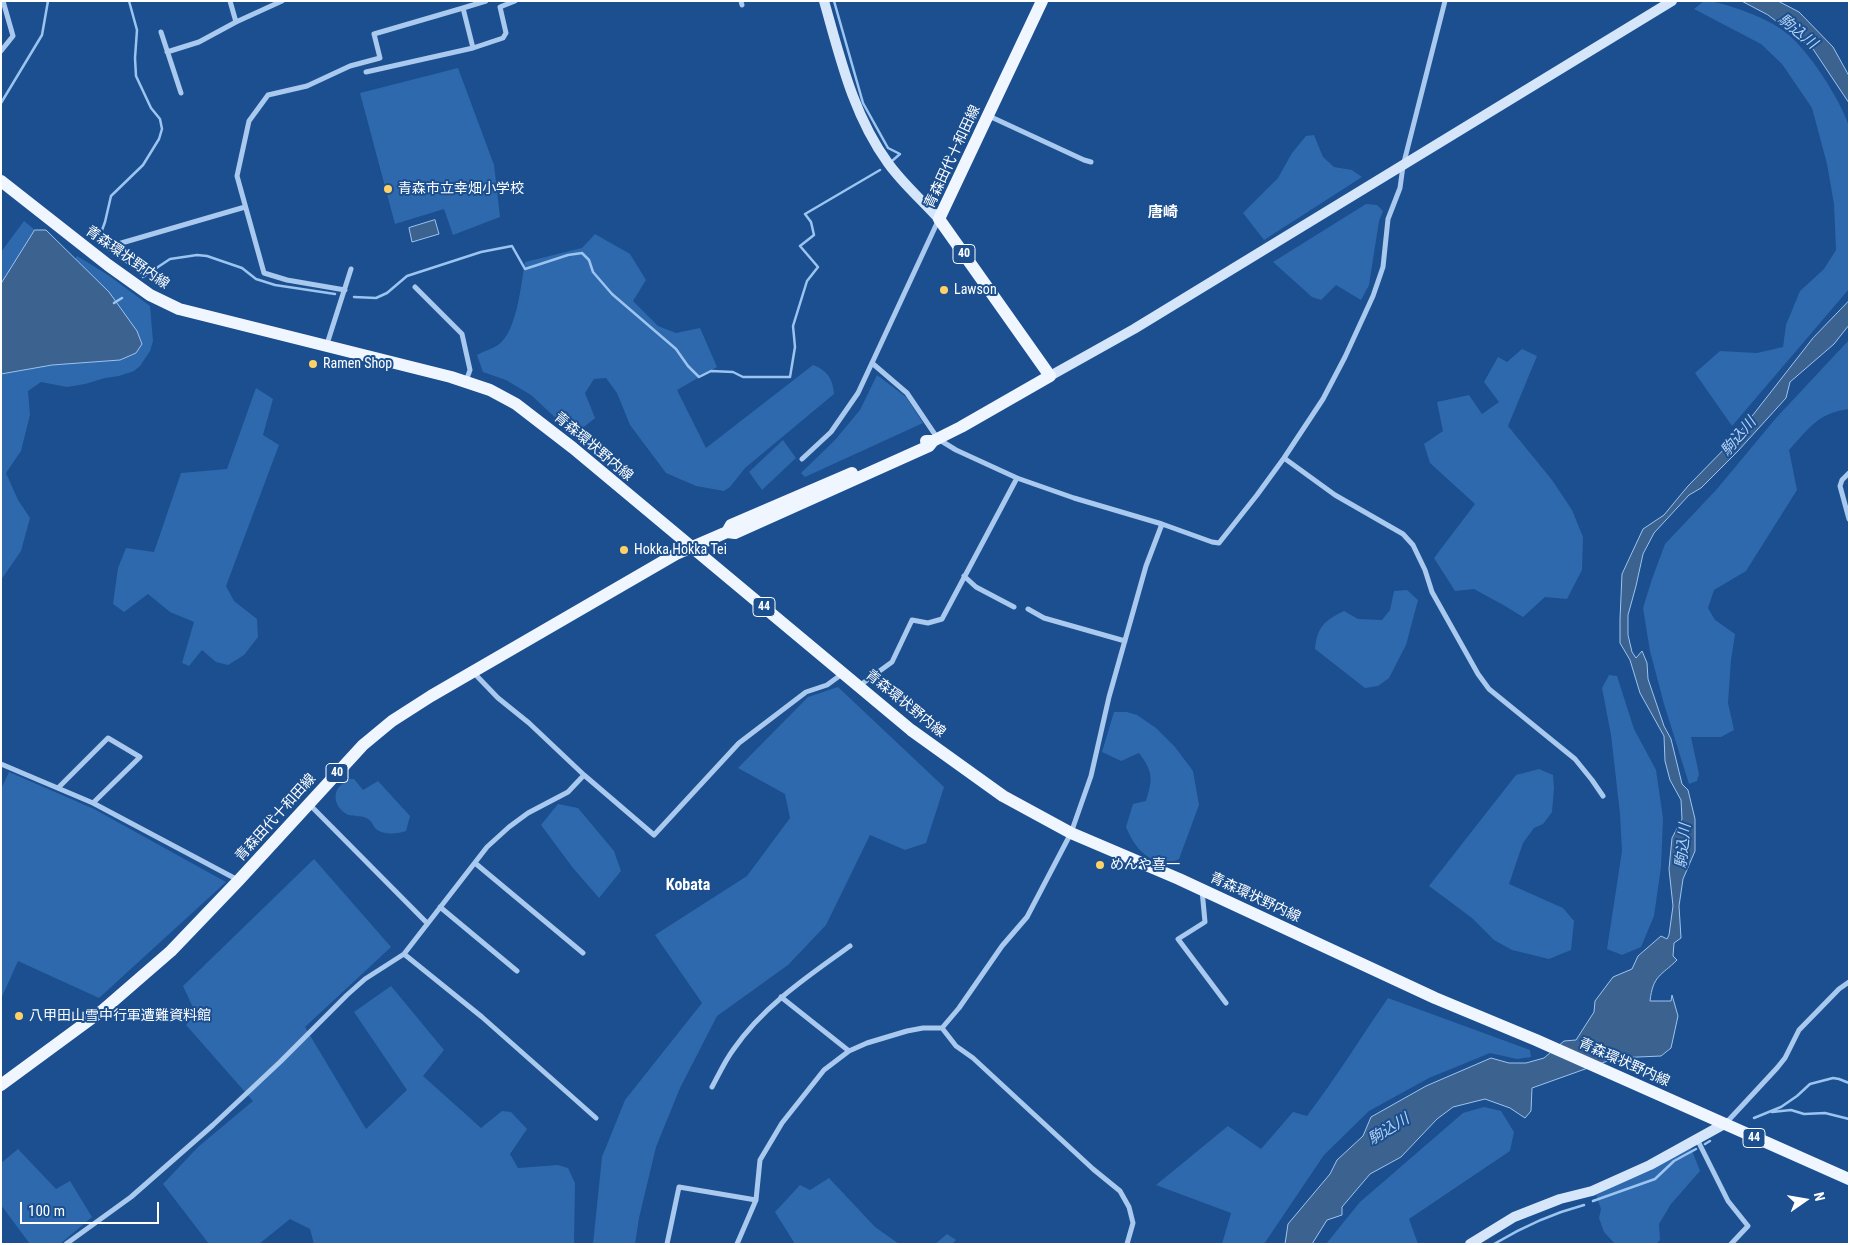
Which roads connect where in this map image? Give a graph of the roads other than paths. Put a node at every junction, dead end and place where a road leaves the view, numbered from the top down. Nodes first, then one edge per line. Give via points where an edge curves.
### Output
1 (3, 1) edge
2 (230, 1) edge
3 (486, 1) edge
4 (515, 1) edge
5 (824, 1) edge
6 (1042, 1) edge
7 (1444, 1) edge
8 (1672, 1) edge
9 (282, 2) edge
10 (463, 8) junction
11 (236, 22) junction
12 (160, 32) dead end
13 (473, 48) junction
14 (1, 51) edge
15 (167, 52) junction
16 (366, 72) dead end
17 (181, 93) dead end
18 (989, 115) junction
19 (1091, 162) dead end
20 (1403, 166) junction
21 (1, 181) edge
22 (246, 207) junction
23 (939, 219) junction
24 (118, 244) dead end
25 (351, 268) dead end
26 (415, 287) dead end
27 (344, 290) junction
28 (327, 346) junction
29 (872, 363) junction
30 (1050, 376) junction
31 (465, 381) junction
32 (936, 440) junction
33 (1284, 458) junction
34 (802, 459) dead end
35 (1849, 473) edge
36 (1017, 478) junction
37 (1849, 520) edge
38 (1162, 524) junction
39 (691, 547) junction
40 (964, 576) junction
41 (1014, 607) dead end
42 (1028, 609) dead end
43 (1124, 642) junction
44 (473, 672) junction
45 (843, 673) junction
46 (859, 686) junction
47 (1, 764) edge
48 (584, 775) junction
49 (58, 788) junction
50 (1603, 796) dead end
51 (93, 803) junction
52 (308, 804) junction
53 (1071, 833) junction
54 (475, 863) junction
55 (239, 880) junction
56 (1202, 890) junction
57 (440, 907) junction
58 (427, 923) junction
59 (850, 946) dead end
60 (583, 953) dead end
61 (404, 954) junction
62 (517, 971) dead end
63 (1849, 982) edge
64 (781, 997) junction
65 (1226, 1003) dead end
66 (942, 1028) junction
67 (849, 1051) junction
68 (1, 1085) edge
69 (712, 1086) dead end
70 (596, 1118) dead end
71 (1726, 1123) junction
72 (1697, 1139) junction
73 (1849, 1179) edge
74 (756, 1200) junction
75 (66, 1244) edge
76 (667, 1244) edge
77 (737, 1244) edge
78 (1127, 1244) edge
79 (1470, 1244) edge
80 (1731, 1244) edge

1 - 14 street via 14,36
2 - 11 street
3 - 10 street
4 - 13 street via 500,7 506,33 503,38
5 - 23 street via 864,125 897,175
6 - 18 main road, 青森田代十和田線
7 - 20 street
8 - 20 street
9 - 11 street
10 - 13 street
10 - 22 street via 374,34 380,58 350,66 307,86 268,95 249,121 237,170
11 - 15 street via 199,42
12 - 15 street
13 - 16 street
15 - 17 street
18 - 19 street
18 - 23 main road, 青森田代十和田線
20 - 30 street via 1134,329
20 - 33 street via 1400,188 1388,219 1383,267 1373,296 1323,399
21 - 28 main road, 青森環状野内線 / 44 via 150,295 179,309
22 - 24 street
22 - 27 street via 264,274
23 - 29 street
23 - 30 main road, 青森田代十和田線 / 40
25 - 27 street
26 - 31 street via 462,334 470,370
27 - 28 street
28 - 31 main road, 青森環状野内線 / 44
29 - 32 street via 910,396
29 - 34 street via 858,393 831,432
30 - 32 main road, 青森田代十和田線 / 40
31 - 39 main road, 青森環状野内線 / 44 via 516,404
32 - 36 street
32 - 39 main road, 青森田代十和田線 / 40 via 810,501 735,533 727,532
33 - 38 street via 1220,543
33 - 50 street via 1335,495 1403,534 1413,545 1432,592 1489,689 1575,759
35 - 37 street via 1840,486
36 - 38 street
36 - 40 street
38 - 43 street
39 - 44 main road, 青森田代十和田線 / 40
39 - 45 main road, 青森環状野内線 / 44
40 - 41 street via 976,587
40 - 46 street via 942,619 928,623 912,620 892,662
42 - 43 street via 1044,618
43 - 53 street via 1091,776
44 - 48 street
44 - 52 main road, 青森田代十和田線 / 40 via 392,721 363,745
45 - 46 main road, 青森環状野内線 / 44
45 - 48 street via 827,685 806,692 739,743 654,835
46 - 53 main road, 青森環状野内線 / 44 via 911,730 1003,796
47 - 49 street
48 - 54 street via 568,792 508,827 486,847
49 - 51 street
49 - 51 street via 108,738 140,757
51 - 55 street
52 - 55 main road, 青森田代十和田線 / 40
52 - 58 street
53 - 56 main road, 青森環状野内線 / 44
53 - 66 street via 1027,917
54 - 57 street
54 - 60 street
55 - 68 main road, 青森田代十和田線 / 40 via 171,951 103,1010
56 - 65 street via 1205,922 1178,939
56 - 71 main road, 青森環状野内線 / 44 via 1436,998
57 - 58 street
57 - 62 street
58 - 61 street
59 - 64 street
61 - 70 street via 482,1017
61 - 75 street via 346,995 213,1125 131,1197
63 - 71 street via 1799,1030 1785,1058
64 - 67 street
64 - 69 street via 749,1029
66 - 67 street via 907,1031
66 - 78 street via 956,1046 1120,1191 1129,1206 1133,1223
67 - 74 street via 824,1070 782,1123 760,1160
71 - 72 street
71 - 73 main road, 青森環状野内線 / 44 via 1744,1134
72 - 79 street via 1592,1191 1560,1199 1514,1217
72 - 80 street via 1728,1201 1748,1226
74 - 76 street via 679,1187
74 - 77 street

